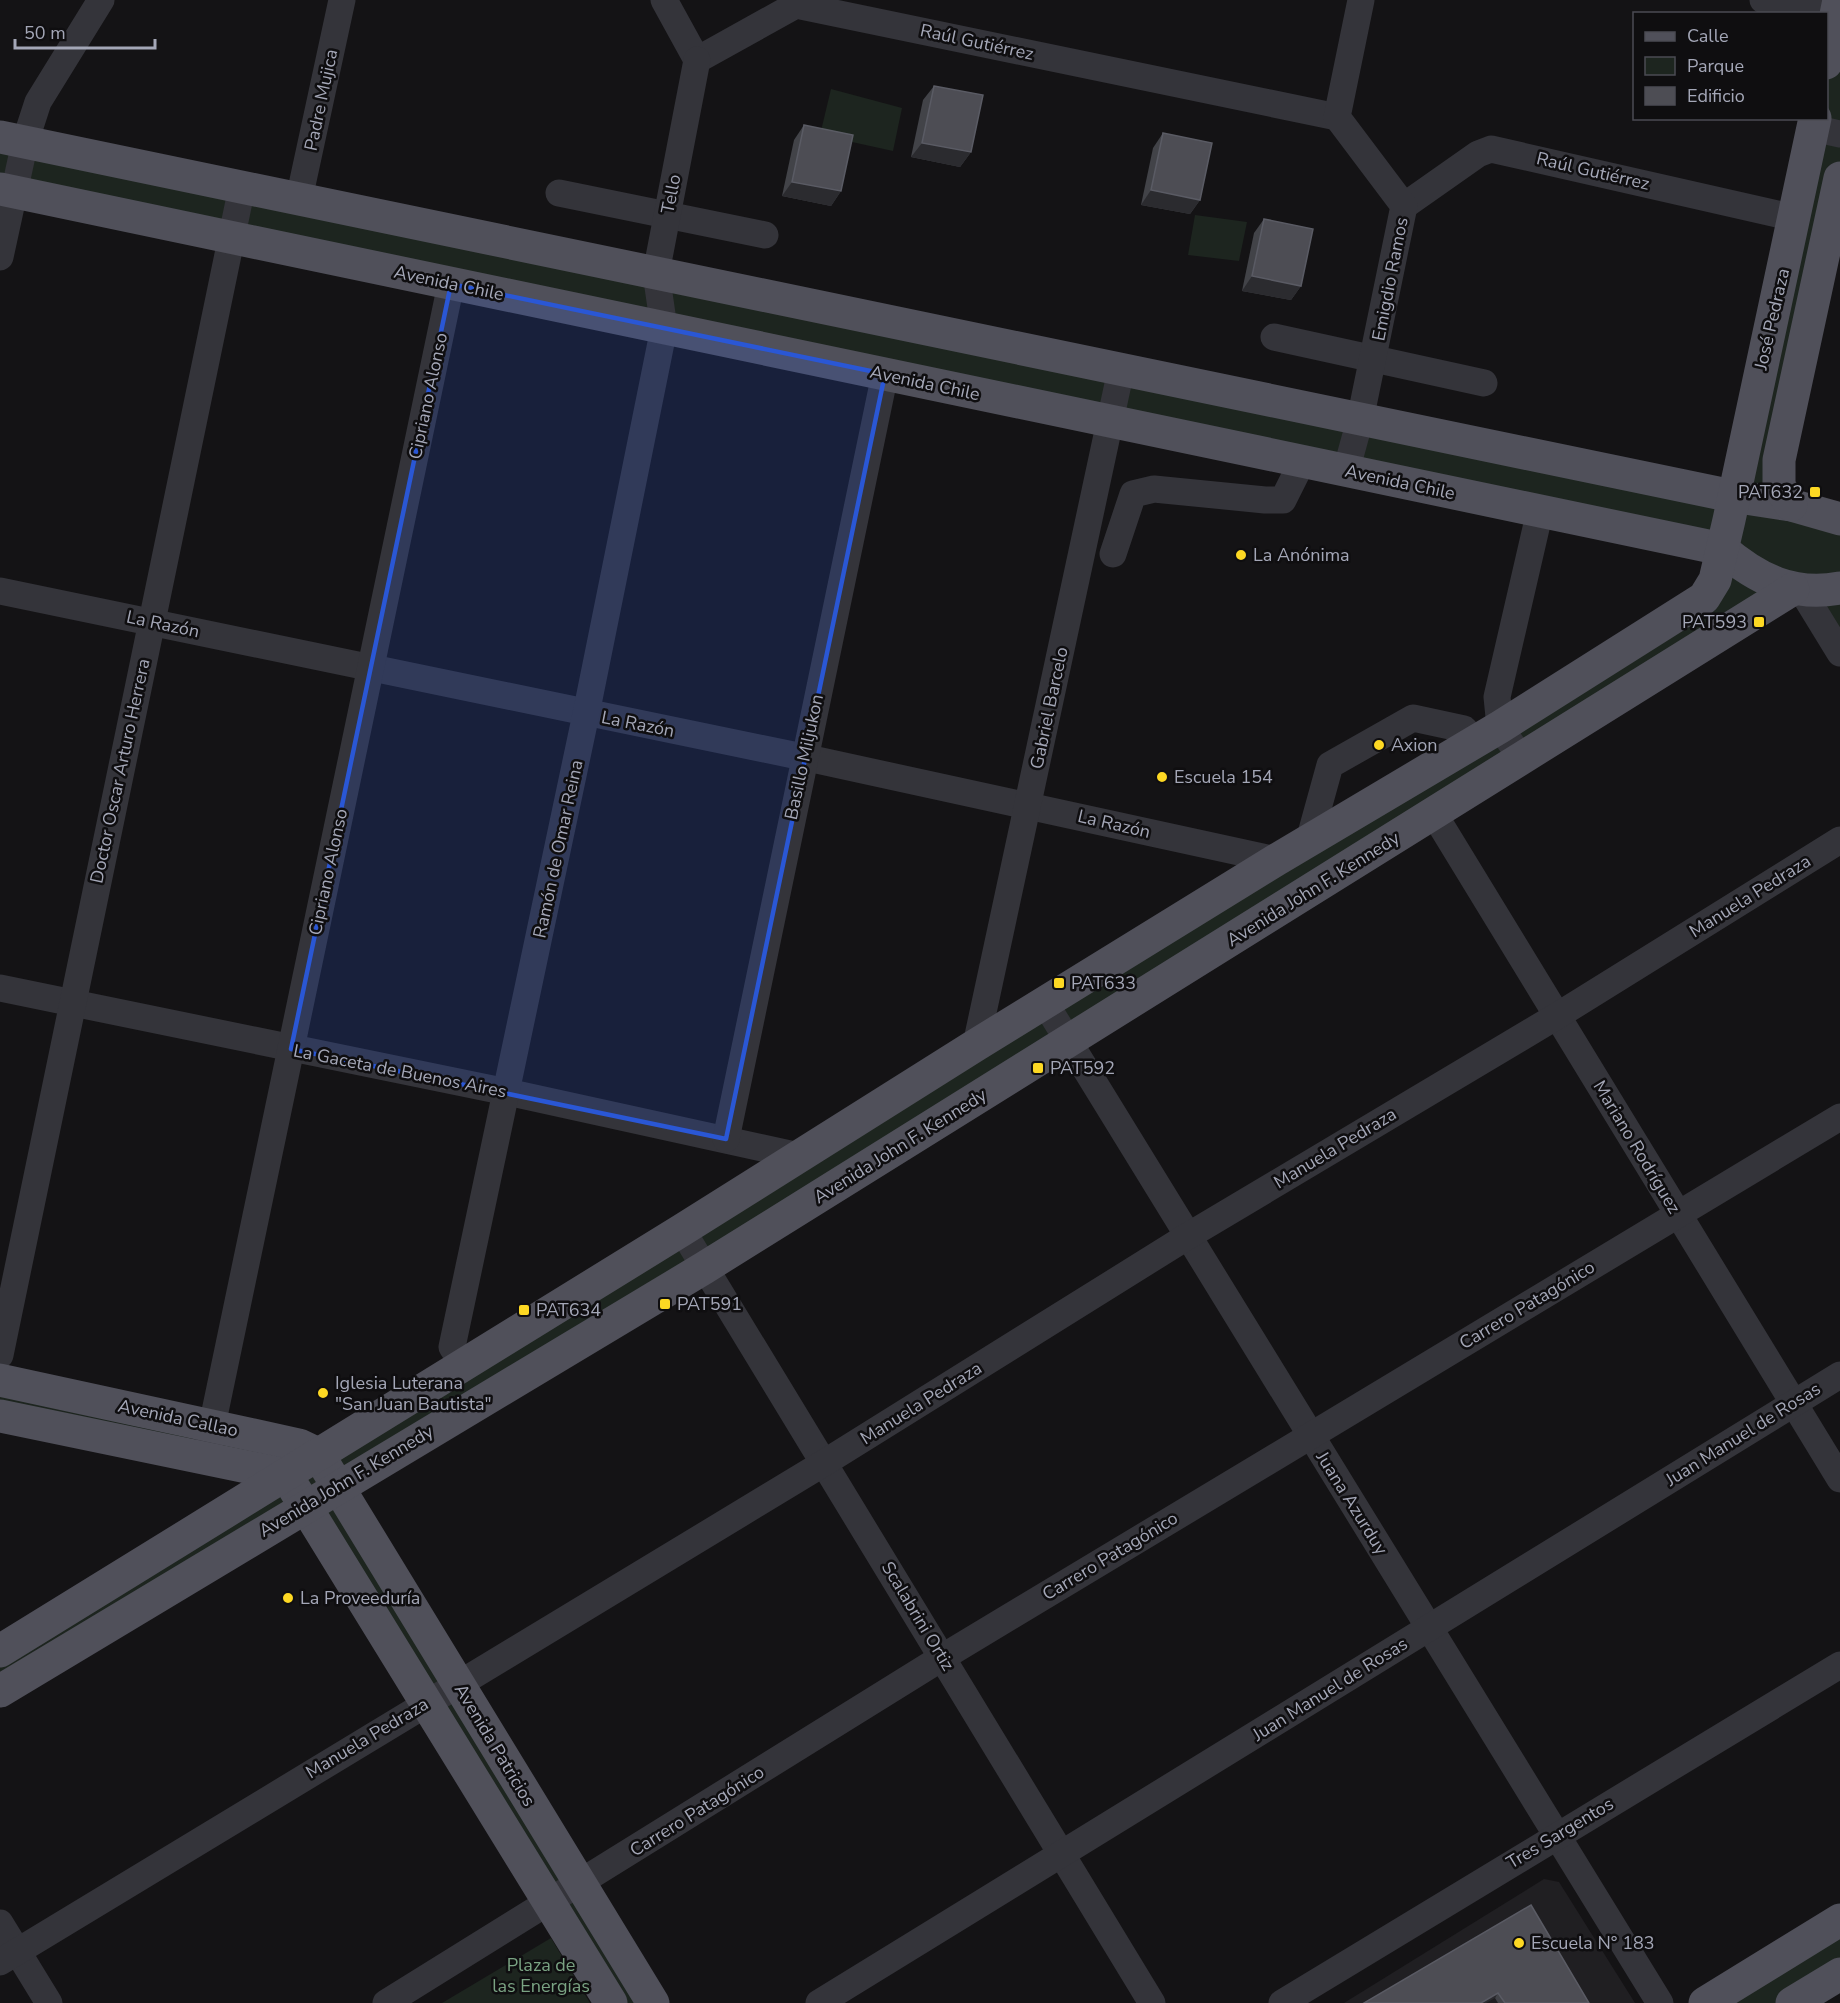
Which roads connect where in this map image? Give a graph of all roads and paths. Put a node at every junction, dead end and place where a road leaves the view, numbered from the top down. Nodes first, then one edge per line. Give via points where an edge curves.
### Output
1 (101, 0) edge
2 (342, 0) edge
3 (664, 0) edge
4 (1361, 0) edge
5 (1763, 0) edge
6 (796, 2) edge
7 (1832, 11) edge
8 (1828, 53) edge
9 (697, 60) junction
10 (1337, 117) junction
11 (1823, 127) edge
12 (12, 140) edge
13 (1840, 178) edge
14 (242, 187) junction
15 (7, 191) edge
16 (559, 193) dead end
17 (299, 199) junction
18 (1404, 206) junction
19 (667, 215) junction
20 (1796, 218) junction
21 (765, 235) dead end
22 (231, 238) junction
23 (0, 257) edge
24 (656, 273) junction
25 (451, 284) junction
26 (664, 328) junction
27 (1274, 337) dead end
28 (1373, 359) junction
29 (1121, 370) junction
30 (885, 375) junction
31 (1484, 383) dead end
32 (1360, 420) junction
33 (1111, 422) junction
34 (1302, 462) junction
35 (1346, 471) junction
36 (1791, 505) junction
37 (1540, 512) junction
38 (1840, 519) edge
39 (1728, 522) junction
40 (1113, 554) dead end
41 (1840, 588) edge
42 (1798, 590) junction
43 (0, 591) edge
44 (151, 621) junction
45 (1840, 654) edge
46 (371, 669) junction
47 (586, 714) junction
48 (1487, 735) junction
49 (803, 757) junction
50 (1521, 758) junction
51 (1028, 804) junction
52 (1434, 814) junction
53 (1840, 840) edge
54 (1309, 841) junction
55 (1276, 860) junction
56 (0, 988) edge
57 (73, 1003) junction
58 (1045, 1003) junction
59 (1557, 1016) junction
60 (1068, 1041) junction
61 (976, 1045) junction
62 (291, 1049) junction
63 (507, 1092) junction
64 (1840, 1117) edge
65 (726, 1139) junction
66 (799, 1156) junction
67 (1678, 1214) junction
68 (682, 1230) junction
69 (1188, 1236) junction
70 (704, 1268) junction
71 (0, 1355) edge
72 (464, 1365) junction
73 (1840, 1375) edge
74 (0, 1380) edge
75 (1794, 1403) junction
76 (0, 1416) edge
77 (211, 1425) junction
78 (1310, 1434) junction
79 (318, 1454) junction
80 (205, 1460) junction
81 (824, 1463) junction
82 (286, 1475) junction
83 (1840, 1479) edge
84 (337, 1486) junction
85 (304, 1506) junction
86 (1429, 1628) junction
87 (0, 1650) edge
88 (943, 1657) junction
89 (1840, 1665) edge
90 (458, 1684) junction
91 (0, 1691) edge
92 (426, 1702) junction
93 (1557, 1835) junction
94 (1061, 1854) junction
95 (580, 1884) junction
96 (549, 1902) junction
97 (1840, 1920) edge
98 (0, 1923) edge
99 (9, 1956) edge
100 (1840, 1974) edge
101 (49, 2003) edge
102 (386, 2003) edge
103 (611, 2003) edge
104 (653, 2003) edge
105 (819, 2003) edge
106 (1152, 2003) edge
107 (1282, 2003) edge
108 (1660, 2003) edge
109 (1705, 2003) edge
110 (1792, 2003) edge

1 - 12 street
2 - 17 street, Padre Mujica
3 - 9 street
4 - 10 street
5 - 7 street
6 - 9 street, Raúl Gutiérrez
6 - 10 street, Raúl Gutiérrez
7 - 8 main road
9 - 19 street, Tello
10 - 18 street, Emigdio Ramos
11 - 20 main road, José Pedraza
12 - 14 main road, Avenida Chile
12 - 15 street
13 - 36 main road, José Pedraza via 1779,460 1779,486
14 - 17 main road, Avenida Chile
14 - 22 street, Doctor Oscar Arturo Herrera
15 - 22 main road, Avenida Chile
15 - 23 street
16 - 19 street
17 - 24 main road, Avenida Chile
18 - 20 street, Raúl Gutiérrez via 1478,153 1491,149
18 - 28 street, Emigdio Ramos
19 - 21 street
19 - 24 street, Tello
20 - 39 main road, José Pedraza
22 - 25 main road, Avenida Chile
22 - 44 street, Doctor Oscar Arturo Herrera
24 - 26 street, Tello
24 - 29 main road, Avenida Chile
25 - 26 main road, Avenida Chile
25 - 46 street, Cipriano Alonso
26 - 30 main road, Avenida Chile
26 - 47 street, Ramón de Omar Reina
27 - 28 street
28 - 31 street
28 - 32 street, Emigdio Ramos
29 - 32 main road, Avenida Chile
29 - 33 street, Gabriel Barcelo
30 - 33 main road, Avenida Chile
30 - 49 street, Basillo Miljukon
32 - 35 street, Emigdio Ramos
32 - 39 main road, Avenida Chile
33 - 34 main road, Avenida Chile
33 - 51 street, Gabriel Barcelo
34 - 35 main road, Avenida Chile
34 - 40 street via 1283,500 1154,489 1133,494
35 - 37 main road, Avenida Chile
36 - 38 main road, Avenida Chile
36 - 39 main road, Avenida Chile
37 - 39 main road, Avenida Chile
37 - 48 street
39 - 42 main road, Avenida Chile via 1745,569 1766,581
39 - 48 main road, Avenida John F. Kennedy via 1715,580 1704,598
41 - 42 main road, Avenida Chile via 1821,592
42 - 45 street
42 - 50 main road, Avenida John F. Kennedy
43 - 44 street, La Razón
44 - 46 street, La Razón
44 - 57 street, Doctor Oscar Arturo Herrera
46 - 47 street, La Razón
46 - 62 street, Cipriano Alonso
47 - 49 street, La Razón
47 - 63 street, Ramón de Omar Reina
48 - 50 street
48 - 54 main road, Avenida John F. Kennedy
48 - 54 street via 1413,718 1330,765
49 - 51 street, La Razón
49 - 65 street, Basillo Miljukon
50 - 52 main road, Avenida John F. Kennedy
51 - 55 street, La Razón
51 - 61 street, Gabriel Barcelo
52 - 59 street, Mariano Rodríguez
52 - 60 main road, Avenida John F. Kennedy
53 - 59 street, Manuela Pedraza
54 - 55 main road, Avenida John F. Kennedy
55 - 58 main road, Avenida John F. Kennedy
56 - 57 street, La Gaceta de Buenos Aires
57 - 62 street, La Gaceta de Buenos Aires
57 - 71 street, Doctor Oscar Arturo Herrera
58 - 60 street, Juana Azurduy
58 - 61 main road, Avenida John F. Kennedy
59 - 67 street, Mariano Rodríguez
59 - 69 street, Manuela Pedraza
60 - 69 street, Juana Azurduy
60 - 70 main road, Avenida John F. Kennedy
61 - 66 main road, Avenida John F. Kennedy
62 - 63 street, La Gaceta de Buenos Aires
62 - 77 street, Cipriano Alonso
63 - 65 street, La Gaceta de Buenos Aires
63 - 72 street, Ramón de Omar Reina via 452,1347
64 - 67 street, Carrero Patagónico
65 - 66 street, La Gaceta de Buenos Aires
66 - 68 main road, Avenida John F. Kennedy
67 - 75 street, Mariano Rodríguez
67 - 78 street, Carrero Patagónico
68 - 70 street, Scalabrini Ortiz
68 - 72 main road, Avenida John F. Kennedy
69 - 78 street, Juana Azurduy
69 - 81 street, Manuela Pedraza
70 - 81 street, Scalabrini Ortiz
70 - 84 main road, Avenida John F. Kennedy
72 - 79 main road, Avenida John F. Kennedy
73 - 75 street, Juan Manuel de Rosas
74 - 77 main road, Avenida Callao
75 - 83 street, Mariano Rodríguez
75 - 86 street, Juan Manuel de Rosas
76 - 80 main road, Avenida Callao
77 - 79 main road, Avenida Callao via 299,1445
77 - 80 street, Cipriano Alonso
78 - 86 street, Juana Azurduy
78 - 88 street, Carrero Patagónico
79 - 82 main road, Avenida John F. Kennedy
79 - 84 main road
80 - 82 main road, Avenida Callao
81 - 88 street, Scalabrini Ortiz
81 - 90 street, Manuela Pedraza
82 - 85 main road
82 - 87 main road, Avenida John F. Kennedy
84 - 85 main road, Avenida John F. Kennedy
84 - 90 main road, Avenida Patricios
85 - 91 main road, Avenida John F. Kennedy
85 - 92 main road, Avenida Patricios
86 - 93 street, Juana Azurduy
86 - 94 street, Juan Manuel de Rosas
88 - 94 street, Scalabrini Ortiz
88 - 95 street, Carrero Patagónico
89 - 93 street, Tres Sargentos
90 - 92 street, Manuela Pedraza
90 - 95 main road, Avenida Patricios
92 - 96 main road, Avenida Patricios
92 - 99 street, Manuela Pedraza
93 - 107 street, Tres Sargentos
93 - 108 street, Juana Azurduy
94 - 105 street, Juan Manuel de Rosas
94 - 106 street, Scalabrini Ortiz
95 - 96 street, Carrero Patagónico
95 - 104 main road, Avenida Patricios
96 - 102 street, Carrero Patagónico
96 - 103 main road, Avenida Patricios
97 - 109 main road
98 - 99 street
99 - 101 street
100 - 110 main road

